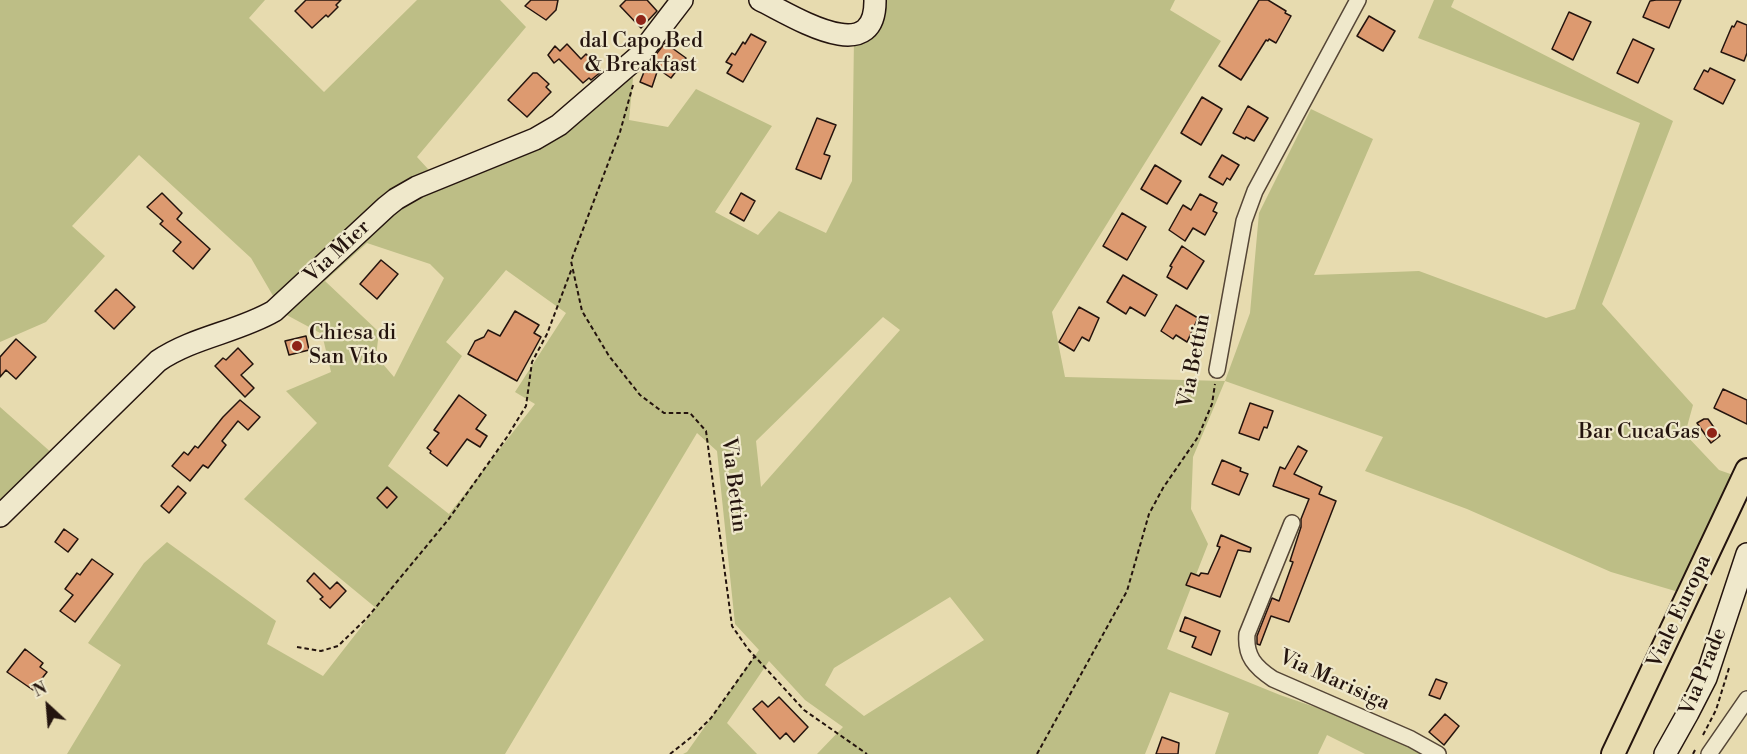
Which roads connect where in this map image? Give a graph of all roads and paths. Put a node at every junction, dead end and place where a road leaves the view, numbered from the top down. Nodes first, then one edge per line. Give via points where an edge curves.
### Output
1 (682, 0) edge
2 (760, 0) edge
3 (875, 0) edge
4 (1358, 0) edge
5 (639, 56) junction
6 (572, 266) junction
7 (1217, 370) joint
8 (1747, 470) edge
9 (0, 516) edge
10 (1292, 523) dead end
11 (1747, 554) edge
12 (297, 648) dead end
13 (755, 656) junction
14 (1747, 699) edge
15 (1716, 710) dead end
16 (669, 754) edge
17 (867, 754) edge
18 (1037, 754) edge
19 (1438, 754) edge
20 (1613, 754) edge
21 (1665, 754) edge
22 (1693, 754) edge
23 (1709, 754) edge

1 - 5 street, Via Mier
2 - 3 street via 843,36 867,28
4 - 7 street, Via Bettin via 1255,191 1244,221
5 - 6 path, Via Bettin via 620,132
5 - 9 street, Via Mier via 546,133 396,199 274,310 158,361
6 - 12 path via 532,362 526,406 448,520 367,618 338,646 321,651
6 - 13 path, Via Bettin via 582,311 609,356 640,396 664,413 690,412 706,431 732,626
7 - 18 path, Via Bettin via 1212,404 1198,437 1149,514 1127,591
8 - 20 main road, Viale Europa
10 - 19 street, Via Marisiga via 1247,634 1250,658 1273,679
11 - 21 street, Via Prade via 1706,678
13 - 16 path via 711,718
13 - 17 path, Via Bettin via 804,710
14 - 23 street
15 - 22 path

